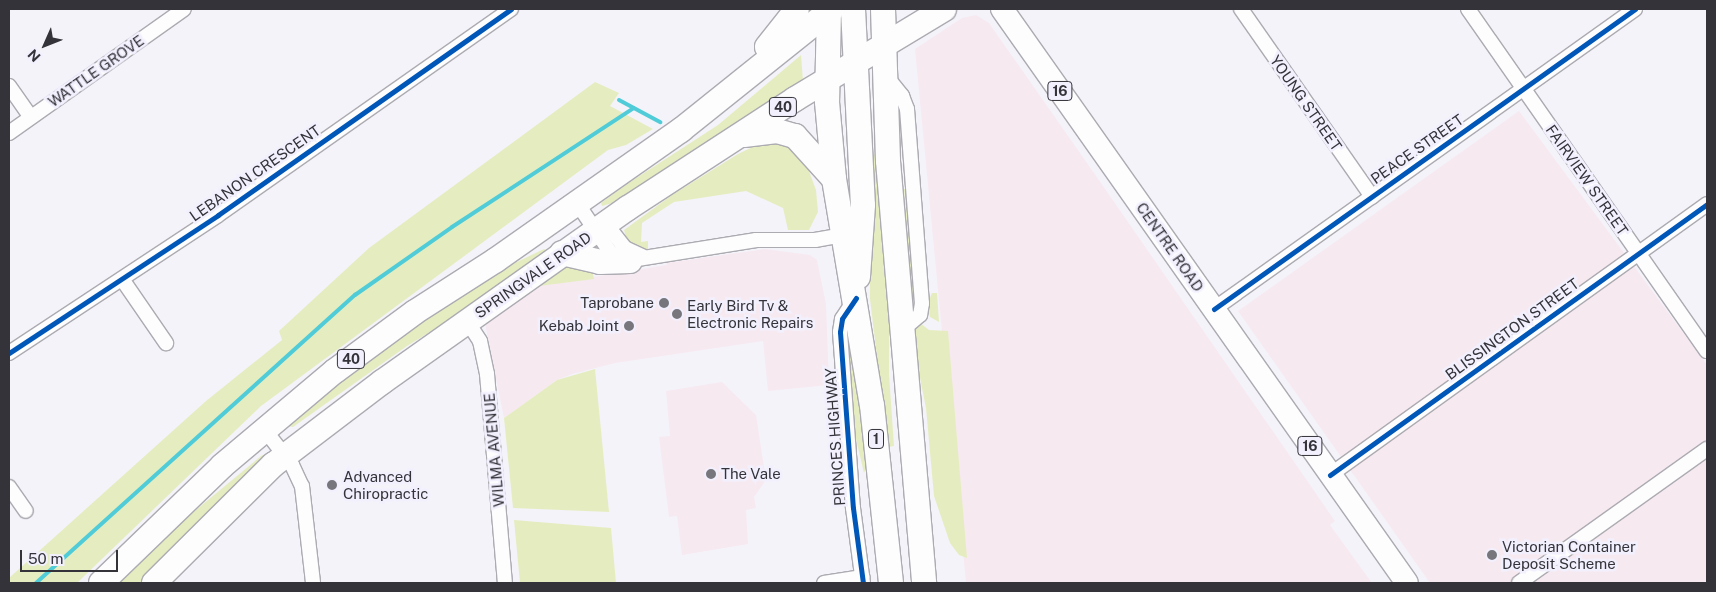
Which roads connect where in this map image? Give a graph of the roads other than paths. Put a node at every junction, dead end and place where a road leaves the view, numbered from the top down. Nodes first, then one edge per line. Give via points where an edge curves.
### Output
1 (184, 9) edge
2 (512, 9) edge
3 (883, 9) edge
4 (944, 9) edge
5 (1002, 9) edge
6 (1021, 9) edge
7 (1241, 9) edge
8 (1468, 9) edge
9 (1635, 9) edge
10 (834, 13) edge
11 (1020, 34) junction
12 (884, 46) junction
13 (856, 62) junction
14 (828, 79) junction
15 (9, 86) edge
16 (1524, 89) junction
17 (31, 117) junction
18 (9, 133) edge
19 (738, 136) junction
20 (834, 179) junction
21 (1372, 197) junction
22 (577, 203) junction
23 (1707, 204) edge
24 (601, 226) junction
25 (844, 235) junction
26 (562, 253) junction
27 (1638, 253) junction
28 (639, 259) junction
29 (122, 279) junction
30 (856, 296) junction
31 (1214, 309) junction
32 (467, 321) junction
33 (166, 343) dead end
34 (1707, 351) edge
35 (9, 353) edge
36 (264, 429) junction
37 (1707, 449) edge
38 (285, 455) junction
39 (1330, 474) junction
40 (9, 487) edge
41 (26, 511) dead end
42 (922, 579) edge
43 (863, 580) edge
44 (891, 582) edge
45 (101, 583) edge
46 (154, 583) edge
47 (313, 583) edge
48 (505, 583) edge
49 (824, 583) edge
50 (1407, 583) edge
51 (1519, 583) edge

1 - 17 street, WATTLE GROVE
2 - 29 street, LEBANON CRESCENT
3 - 12 highway
4 - 12 highway, SPRINGVALE ROAD / 40
5 - 11 main road, CENTRE ROAD / 16
6 - 11 main road
7 - 21 street, YOUNG STREET
8 - 16 street, FAIRVIEW STREET
9 - 16 street, PEACE STREET
10 - 13 highway, PRINCES HIGHWAY
10 - 14 highway, PRINCES HIGHWAY / 1
10 - 22 highway, 40 via 745,76 681,130
11 - 31 main road, CENTRE ROAD / 16
12 - 13 highway, SPRINGVALE ROAD / 40
12 - 42 highway
13 - 14 highway, SPRINGVALE ROAD / 40
13 - 30 highway, PRINCES HIGHWAY via 863,225
14 - 19 highway, SPRINGVALE ROAD / 40
14 - 20 highway, PRINCES HIGHWAY / 1
15 - 17 street
16 - 21 street, PEACE STREET
16 - 27 street, FAIRVIEW STREET
17 - 18 street, WATTLE GROVE
19 - 20 highway via 772,131 792,134 808,147
19 - 24 highway, SPRINGVALE ROAD / 40
20 - 25 highway, PRINCES HIGHWAY / 1
21 - 31 street, PEACE STREET
22 - 24 street
22 - 36 highway, 40 via 382,336
23 - 27 street, BLISSINGTON STREET
24 - 26 highway, SPRINGVALE ROAD / 40
24 - 28 street
24 - 28 street via 612,255
25 - 28 street via 815,240 756,240
25 - 30 highway, PRINCES HIGHWAY / 1
26 - 28 highway via 600,262
26 - 32 highway, SPRINGVALE ROAD / 40
27 - 34 street, FAIRVIEW STREET
27 - 39 street, BLISSINGTON STREET
29 - 33 street
29 - 35 street, LEBANON CRESCENT
30 - 43 street, PRINCES HIGHWAY via 842,319 840,332 853,508
30 - 44 highway, PRINCES HIGHWAY / 1 via 872,405
31 - 39 main road, CENTRE ROAD / 16
32 - 38 highway, SPRINGVALE ROAD / 40
32 - 48 street, WILMA AVENUE via 480,341 487,374
36 - 38 street
36 - 45 highway, 40
37 - 51 street
38 - 46 highway, SPRINGVALE ROAD / 40
38 - 47 street via 299,479 304,496
39 - 50 main road, CENTRE ROAD / 16
40 - 41 street
42 - 44 highway
43 - 49 street

